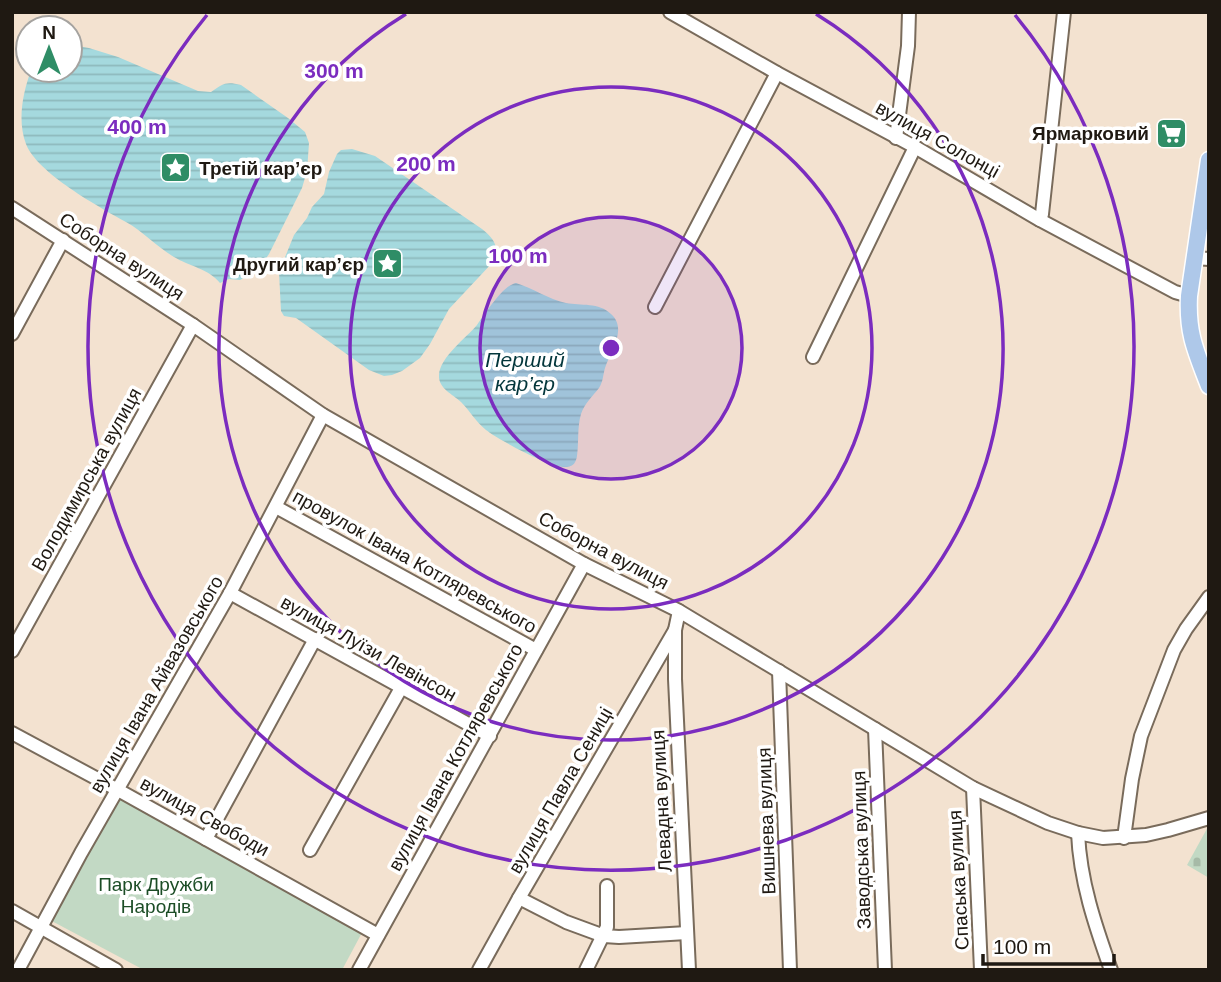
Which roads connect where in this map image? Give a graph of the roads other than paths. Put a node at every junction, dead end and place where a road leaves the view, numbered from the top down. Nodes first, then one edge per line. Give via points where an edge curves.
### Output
1 (670, 12) edge
2 (909, 12) edge
3 (1064, 12) edge
4 (777, 73) junction
5 (896, 138) junction
6 (915, 146) junction
7 (1209, 160) edge
8 (12, 208) edge
9 (1040, 219) junction
10 (64, 240) junction
11 (1202, 258) edge
12 (1189, 296) junction
13 (655, 307) dead end
14 (192, 325) junction
15 (12, 334) edge
16 (813, 357) dead end
17 (1209, 386) edge
18 (323, 415) junction
19 (276, 507) junction
20 (584, 564) junction
21 (230, 593) junction
22 (1209, 597) edge
23 (679, 611) junction
24 (675, 630) junction
25 (315, 639) junction
26 (536, 650) junction
27 (12, 651) edge
28 (779, 671) junction
29 (401, 688) junction
30 (875, 729) junction
31 (12, 733) edge
32 (490, 736) junction
33 (972, 788) junction
34 (118, 790) junction
35 (1209, 818) edge
36 (1078, 833) junction
37 (1125, 838) junction
38 (206, 839) junction
39 (310, 850) dead end
40 (607, 886) dead end
41 (519, 898) junction
42 (12, 911) edge
43 (42, 927) junction
44 (687, 933) junction
45 (379, 935) junction
46 (604, 936) junction
47 (18, 970) edge
48 (116, 970) edge
49 (359, 970) edge
50 (479, 970) edge
51 (586, 970) edge
52 (689, 970) edge
53 (790, 970) edge
54 (885, 970) edge
55 (981, 970) edge
56 (1111, 970) edge

1 - 4 street, вулиця Солонці
2 - 5 street
3 - 9 street
4 - 5 street, вулиця Солонці
4 - 13 street
5 - 6 street, вулиця Солонці
6 - 9 street, вулиця Солонці
6 - 16 street
7 - 11 main road
8 - 10 street, Соборна вулиця
9 - 12 street, вулиця Солонці
10 - 14 street, Соборна вулиця
10 - 15 street
11 - 12 main road
12 - 17 main road via 1190,335
14 - 18 street, Соборна вулиця
14 - 27 street, Володимирська вулиця
18 - 19 street, вулиця Івана Айвазовського
18 - 20 street, Соборна вулиця
19 - 21 street, вулиця Івана Айвазовського
19 - 26 street, провулок Івана Котляревського
20 - 23 street, Соборна вулиця
20 - 26 street, вулиця Івана Котляревського
21 - 25 street, вулиця Луїзи Левінсон
21 - 34 street, вулиця Івана Айвазовського
22 - 37 street via 1174,650 1141,736
23 - 24 street
23 - 28 street, Соборна вулиця
24 - 41 street, вулиця Павла Сениці
24 - 44 street, Левадна вулиця
25 - 29 street, вулиця Луїзи Левінсон
25 - 38 street
26 - 32 street, вулиця Івана Котляревського
28 - 30 street, Соборна вулиця
28 - 53 street, Вишнева вулиця
29 - 32 street, вулиця Луїзи Левінсон
29 - 39 street
30 - 33 street, Соборна вулиця
30 - 54 street, Заводська вулиця
31 - 34 street, вулиця Свободи
32 - 45 street, вулиця Івана Котляревського
33 - 36 street, Соборна вулиця
33 - 55 street, Спаська вулиця
34 - 38 street, вулиця Свободи
34 - 43 street, вулиця Івана Айвазовського
35 - 37 street, Соборна вулиця
36 - 37 street, Соборна вулиця
36 - 56 street via 1083,882
38 - 45 street, вулиця Свободи
40 - 46 street
41 - 46 street
41 - 50 street, вулиця Павла Сениці
42 - 43 street
43 - 47 street, вулиця Івана Айвазовського
43 - 48 street
44 - 46 street
44 - 52 street, Левадна вулиця
45 - 49 street, вулиця Івана Котляревського
46 - 51 street

